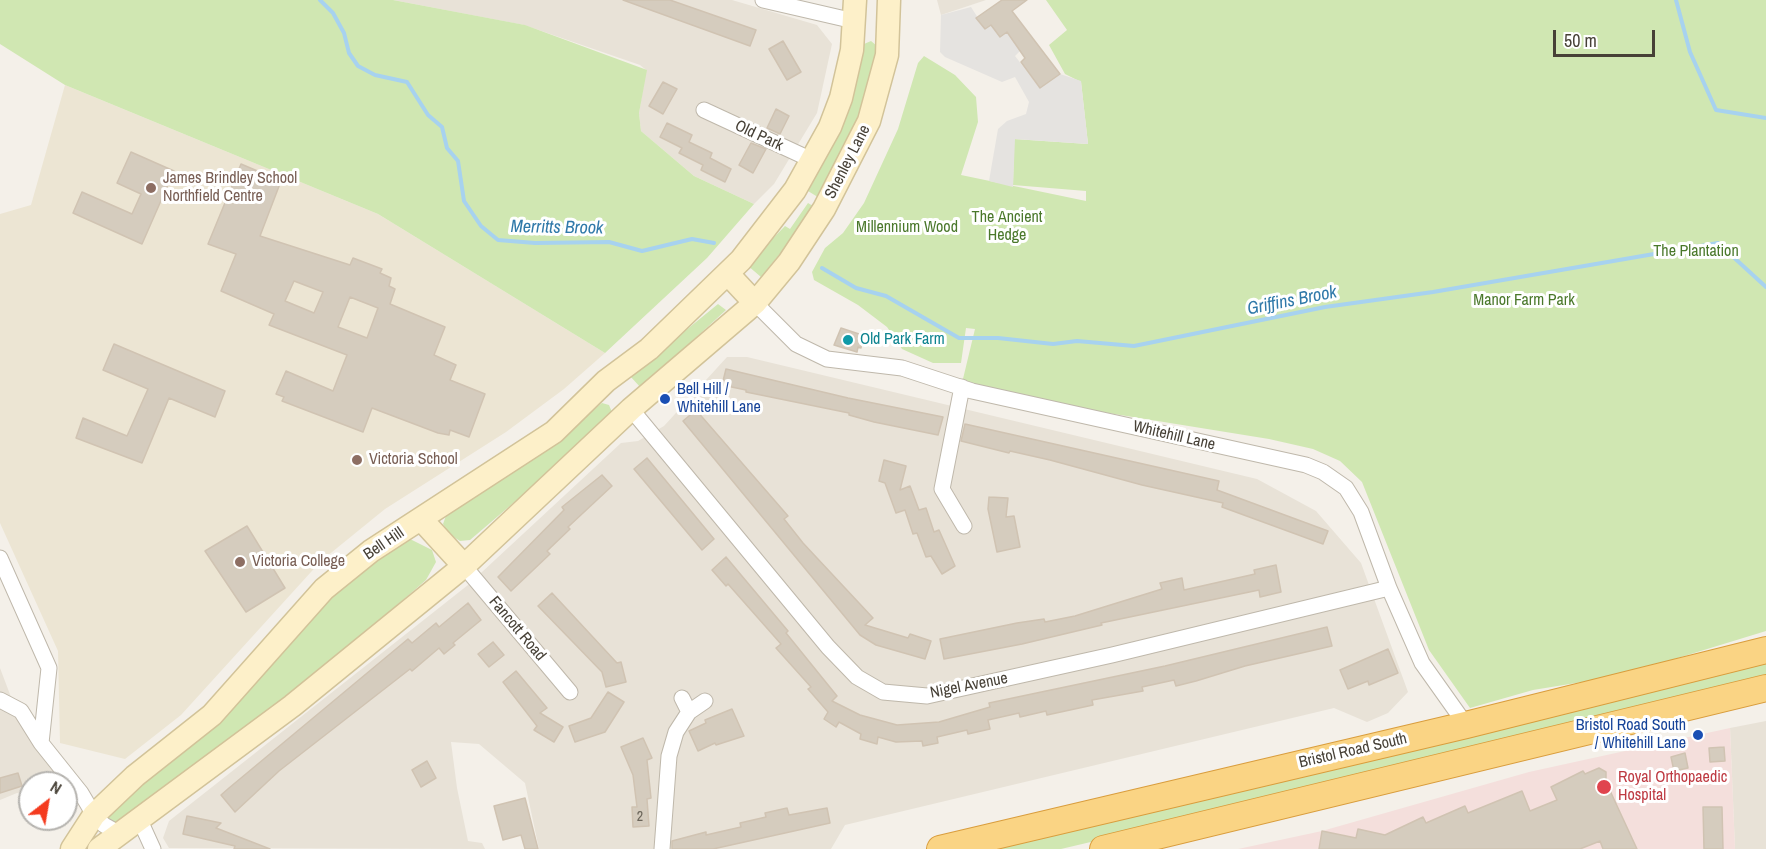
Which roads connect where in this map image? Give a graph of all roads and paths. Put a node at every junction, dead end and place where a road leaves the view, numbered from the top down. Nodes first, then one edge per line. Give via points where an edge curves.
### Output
1 (763, 0) edge
2 (889, 0) edge
3 (815, 6) edge
4 (854, 10) edge
5 (889, 30) junction
6 (704, 110) dead end
7 (813, 161) junction
8 (728, 274) junction
9 (755, 303) junction
10 (606, 381) junction
11 (962, 387) junction
12 (631, 409) junction
13 (421, 519) junction
14 (964, 526) dead end
15 (0, 558) edge
16 (464, 566) junction
17 (1389, 588) junction
18 (1766, 650) edge
19 (1766, 688) edge
20 (570, 692) dead end
21 (682, 698) dead end
22 (0, 700) edge
23 (705, 701) dead end
24 (688, 712) junction
25 (1466, 724) junction
26 (41, 743) junction
27 (183, 788) junction
28 (94, 815) junction
29 (143, 827) junction
30 (120, 845) edge
31 (72, 849) edge
32 (99, 849) edge
33 (153, 849) edge
34 (662, 849) edge
35 (940, 849) edge
36 (1103, 849) edge

1 - 3 street
2 - 5 main road, Shenley Lane
3 - 4 street
4 - 5 main road
4 - 7 main road, Shenley Lane via 852,50 841,98
5 - 9 main road, Shenley Lane via 883,77 848,168 801,244
6 - 7 street, Old Park
7 - 8 main road, Shenley Lane via 778,215
8 - 9 main road
8 - 10 main road, Bell Hill via 649,349
9 - 11 street, Whitehill Lane via 796,344 827,359 902,368
9 - 12 main road
10 - 12 main road
10 - 13 main road, Bell Hill via 554,432
11 - 14 street via 942,489
11 - 17 street, Whitehill Lane via 1323,472 1346,488 1361,512
12 - 16 main road
12 - 17 street, Nigel Avenue via 828,646 857,677 883,692 927,696 1112,656
13 - 16 main road
13 - 28 main road, Bell Hill via 371,551 324,589 212,715 135,776
15 - 26 street via 49,668
16 - 20 street, Fancott Road
16 - 27 main road via 292,706
17 - 25 street, Whitehill Lane via 1422,663
18 - 25 highway, Bristol Road South
19 - 36 highway
21 - 24 street
22 - 26 street via 21,711
23 - 24 street
24 - 34 street via 676,732 669,756
25 - 35 highway, Bristol Road South
26 - 28 street
27 - 29 main road
27 - 30 main road
28 - 30 street
28 - 31 main road, Bell Hill
29 - 30 main road
29 - 33 street
30 - 32 main road

